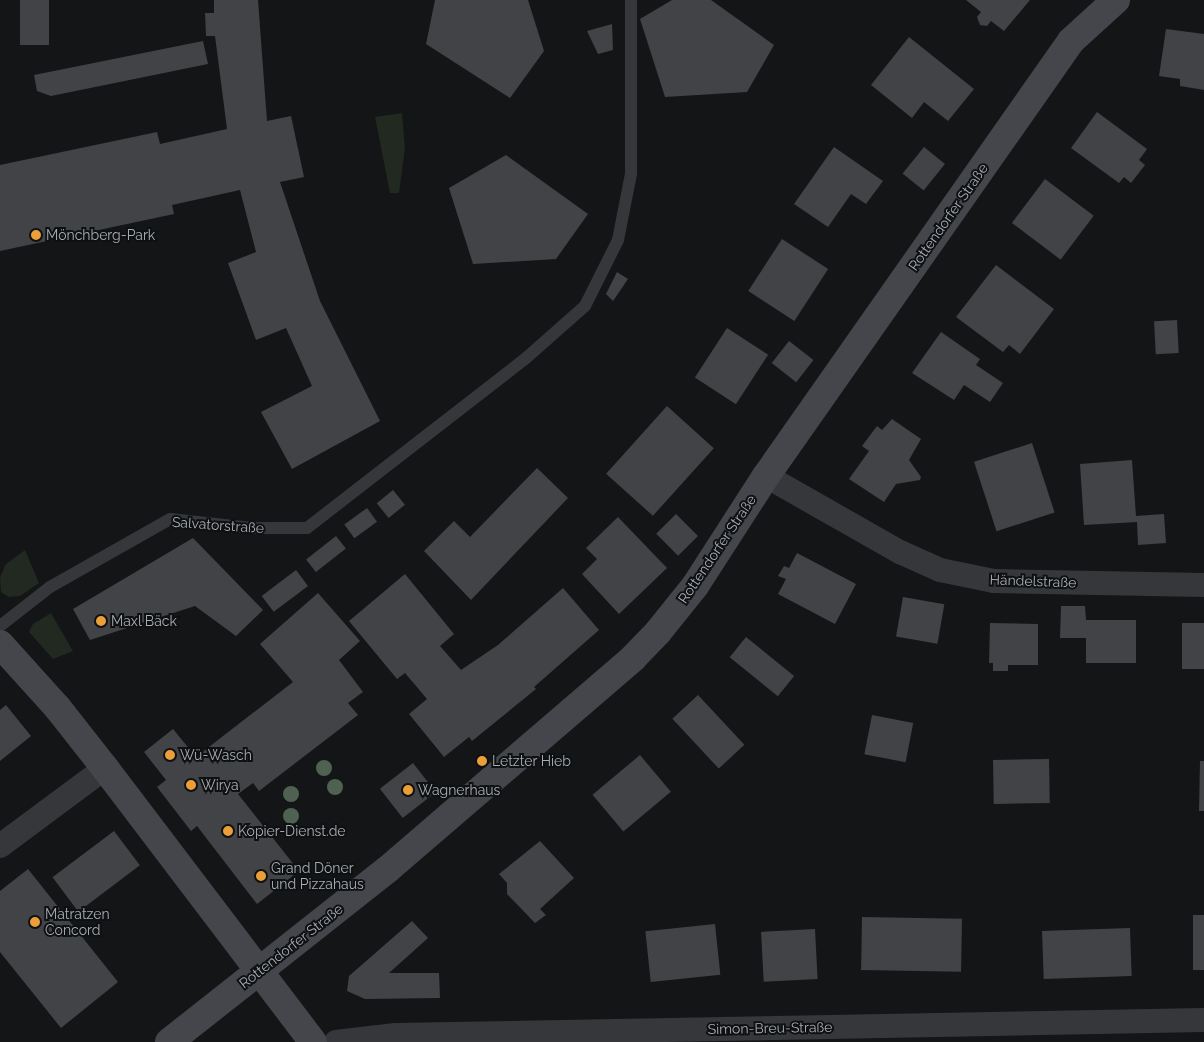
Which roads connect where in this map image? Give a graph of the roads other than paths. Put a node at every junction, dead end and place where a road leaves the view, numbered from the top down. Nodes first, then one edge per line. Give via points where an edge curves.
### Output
1 (631, 0) edge
2 (1116, 0) edge
3 (766, 476) junction
4 (1204, 585) edge
5 (0, 626) edge
6 (0, 644) edge
7 (105, 768) junction
8 (0, 846) edge
9 (259, 972) junction
10 (1204, 1020) edge
11 (1053, 1033) edge
12 (169, 1042) edge
13 (313, 1042) edge
14 (336, 1042) edge

1 - 5 lane, Salvatorstraße via 631,174 618,240 585,306 435,432 307,528 252,528 170,519 50,587
2 - 3 street, Rottendorfer Straße via 1072,41
3 - 4 street, Händelstraße via 900,552 940,570 994,581
3 - 9 street, Rottendorfer Straße via 695,586 633,658 388,869
6 - 7 street
7 - 8 street
7 - 9 street
9 - 12 street, Rottendorfer Straße
9 - 13 street
10 - 11 street, Simon-Breu-Straße
11 - 14 street, Simon-Breu-Straße via 396,1035

